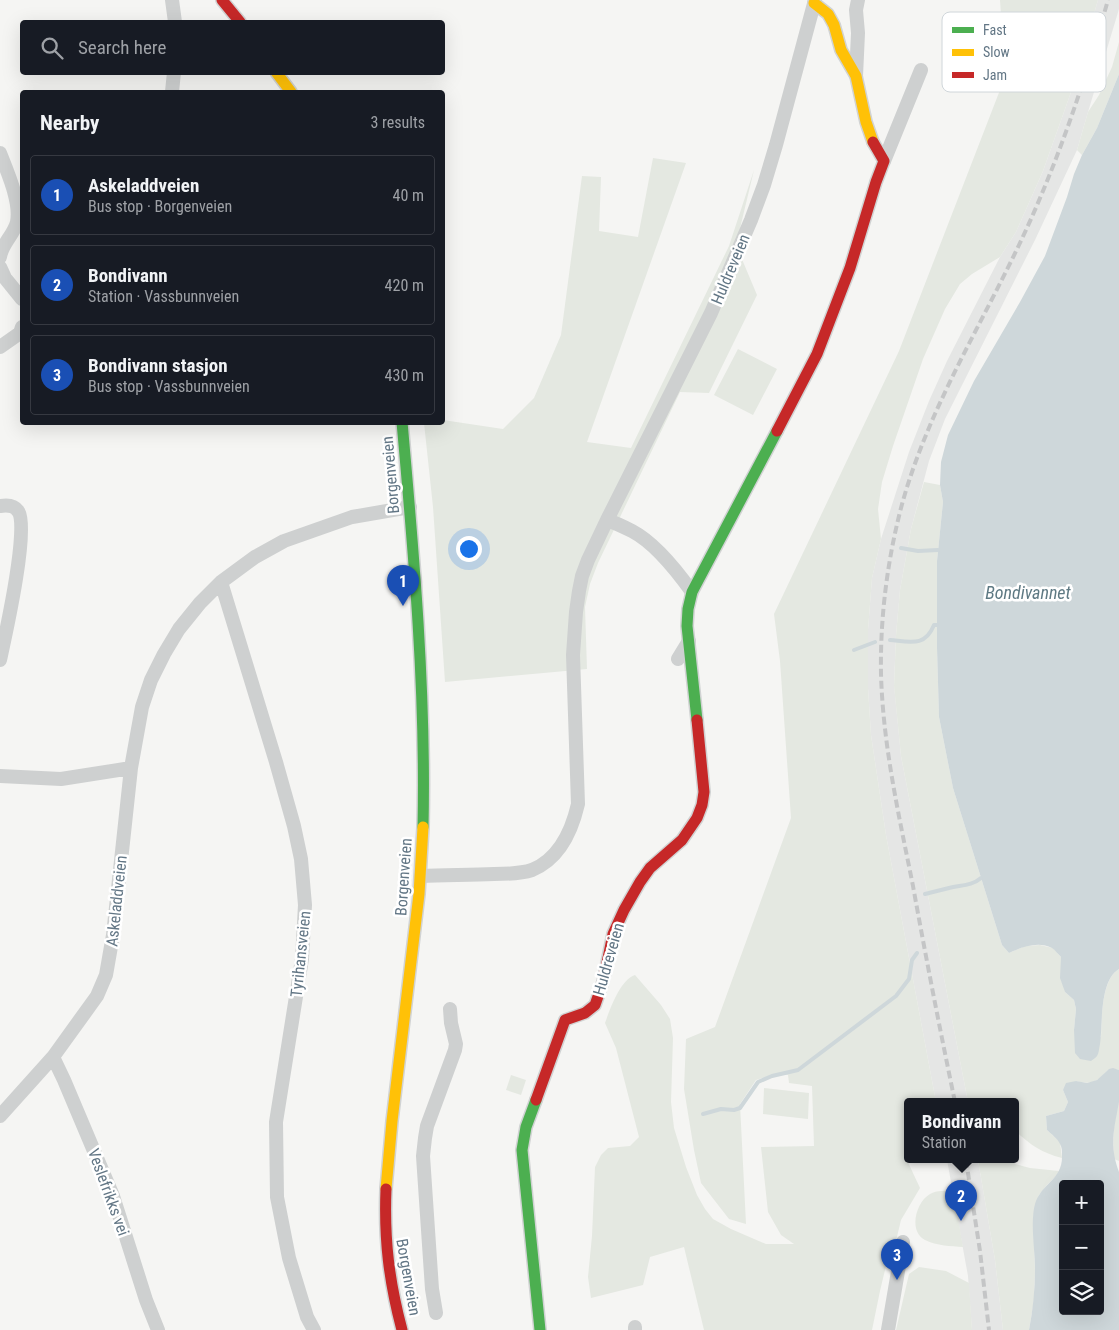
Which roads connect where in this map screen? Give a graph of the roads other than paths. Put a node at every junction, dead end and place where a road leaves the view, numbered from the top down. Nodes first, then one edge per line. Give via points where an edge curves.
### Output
1 (172, 0) edge
2 (222, 0) edge
3 (858, 0) edge
4 (815, 1) edge
5 (175, 20) edge
6 (238, 20) edge
7 (921, 70) dead end
8 (174, 75) edge
9 (278, 75) edge
10 (856, 76) junction
11 (172, 90) edge
12 (290, 90) edge
13 (0, 153) edge
14 (884, 161) junction
15 (0, 257) edge
16 (0, 267) edge
17 (20, 296) edge
18 (20, 333) edge
19 (0, 347) edge
20 (402, 425) edge
21 (0, 506) edge
22 (410, 508) junction
23 (607, 520) junction
24 (221, 582) junction
25 (692, 592) junction
26 (689, 641) junction
27 (678, 659) dead end
28 (0, 660) edge
29 (131, 768) junction
30 (0, 776) edge
31 (421, 876) junction
32 (450, 1009) dead end
33 (53, 1057) junction
34 (0, 1116) edge
35 (903, 1242) dead end
36 (436, 1313) dead end
37 (158, 1330) edge
38 (314, 1330) edge
39 (402, 1330) edge
40 (540, 1330) edge
41 (888, 1330) edge

1 - 5 street
2 - 6 street
3 - 10 street, Huldreveien
4 - 10 street, Huldreveien via 828,14 841,50
4 - 23 street, Huldreveien via 776,145 751,220 711,313
7 - 14 street, Huldreveien
8 - 11 street
9 - 12 street
10 - 14 street, Huldreveien via 870,139
13 - 15 street via 16,199 17,221
14 - 25 street, Huldreveien via 850,268 817,354
16 - 17 street
18 - 19 street
20 - 22 street, Borgenveien
21 - 28 street via 11,506 21,519
22 - 24 street, Askeladdveien via 352,517 284,542 255,557
22 - 31 street, Borgenveien via 423,746
23 - 25 street via 634,532 649,544 678,572
23 - 31 street, Huldreveien via 578,591 574,655 578,804 569,833 554,854 532,870 509,874
24 - 29 street, Askeladdveien via 179,630 151,680 142,708
24 - 38 street, Tyrihansveien via 301,859 305,904 302,959 276,1122 277,1196 289,1258
25 - 26 street, Huldreveien via 688,609
26 - 27 street
26 - 40 street, Huldreveien via 704,792 700,812 681,840 649,869 626,906 612,937 595,1005 565,1020 526,1128 522,1150
29 - 30 street via 61,779
29 - 33 street, Askeladdveien via 106,975 97,996
31 - 39 street, Borgenveien via 384,1195 386,1260
32 - 36 street via 455,1050 427,1126 423,1156
33 - 34 street, Askeladdveien
33 - 37 street, Veslefrikks vei via 114,1196
35 - 41 street

